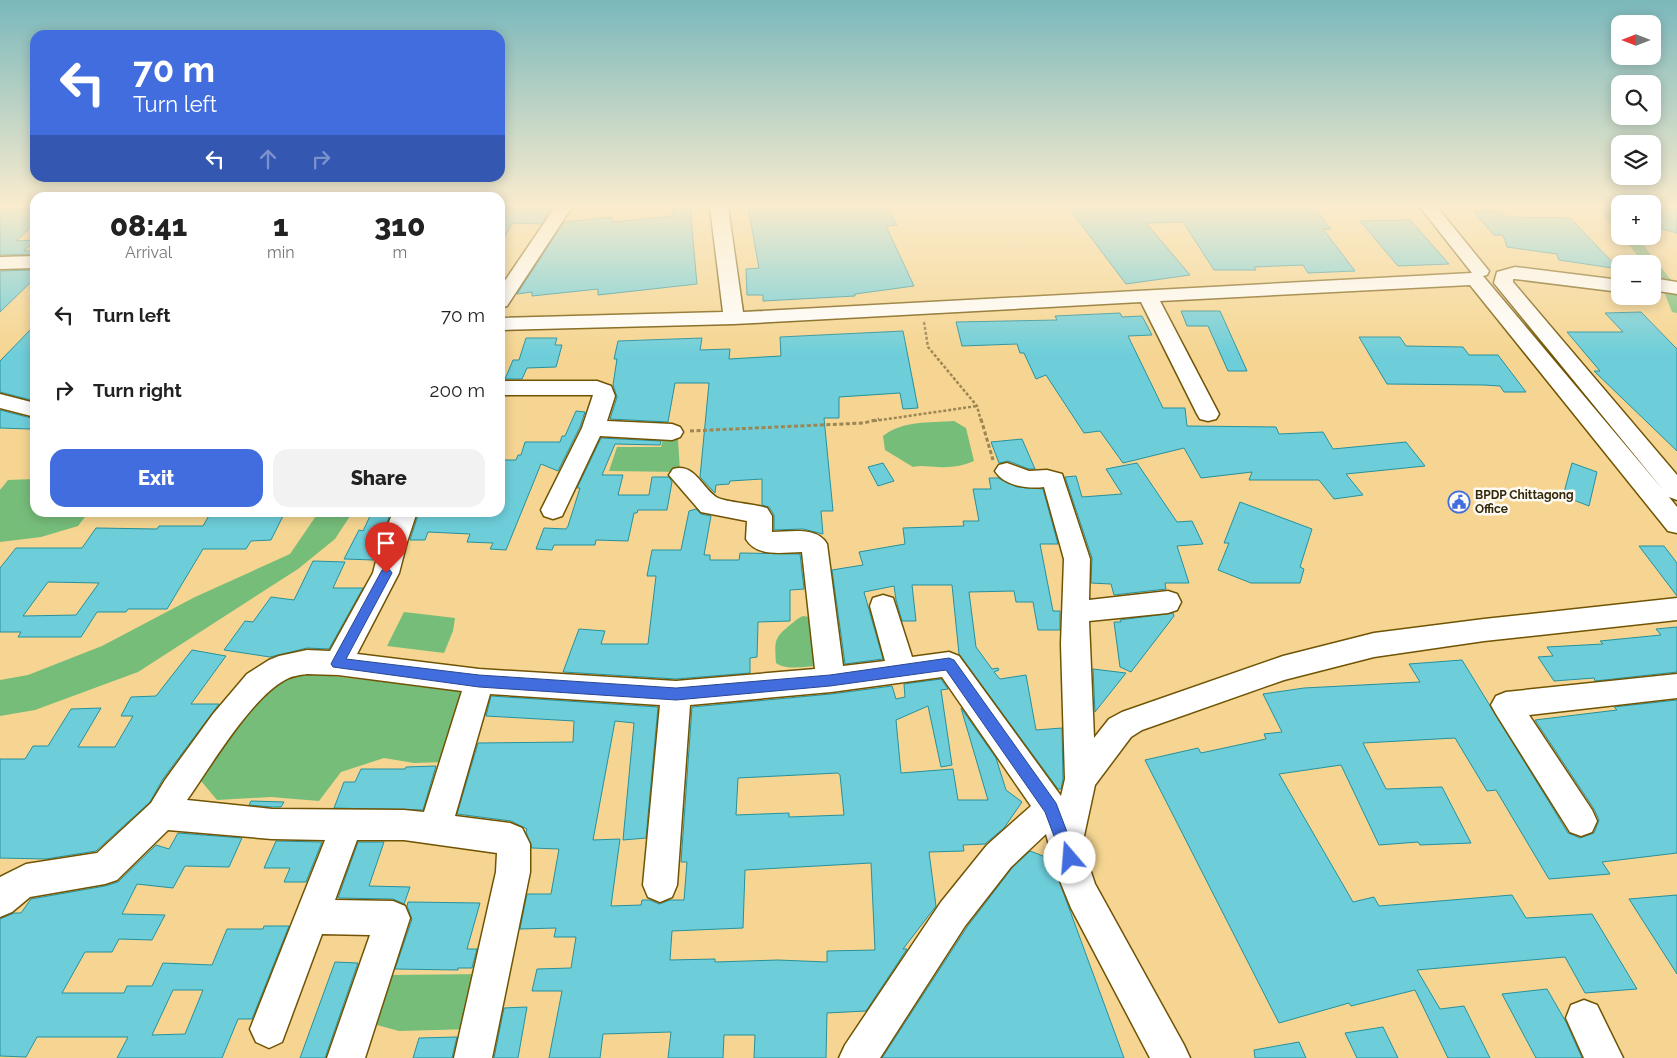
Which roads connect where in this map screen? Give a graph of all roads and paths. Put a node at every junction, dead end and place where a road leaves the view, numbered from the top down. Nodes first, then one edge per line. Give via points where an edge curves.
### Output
1 (531, 256) edge
2 (726, 256) edge
3 (1464, 256) edge
4 (30, 262) edge
5 (0, 263) edge
6 (1477, 275) junction
7 (1611, 277) edge
8 (1611, 285) edge
9 (1661, 285) edge
10 (1677, 288) edge
11 (1661, 294) edge
12 (505, 295) edge
13 (1147, 295) junction
14 (1677, 297) edge
15 (930, 308) junction
16 (734, 318) junction
17 (505, 324) edge
18 (505, 388) edge
19 (0, 401) edge
20 (978, 406) junction
21 (30, 409) edge
22 (1208, 414) dead end
23 (593, 428) junction
24 (672, 432) joint
25 (1007, 471) joint
26 (680, 476) dead end
27 (1677, 492) edge
28 (554, 510) dead end
29 (403, 517) edge
30 (1677, 524) edge
31 (1168, 602) dead end
32 (883, 606) dead end
33 (1677, 609) edge
34 (1076, 612) junction
35 (338, 664) junction
36 (902, 670) junction
37 (830, 680) junction
38 (479, 681) junction
39 (1677, 686) edge
40 (676, 694) junction
41 (1081, 779) junction
42 (1051, 808) junction
43 (162, 814) junction
44 (1581, 821) dead end
45 (347, 824) junction
46 (435, 829) junction
47 (1066, 845) junction
48 (660, 885) dead end
49 (0, 900) edge
50 (312, 917) junction
51 (1584, 1018) dead end
52 (269, 1029) dead end
53 (346, 1058) edge
54 (473, 1058) edge
55 (858, 1058) edge
56 (1171, 1058) edge
57 (1604, 1058) edge

1 - 12 street
2 - 16 street
3 - 6 street
4 - 5 street
6 - 7 street via 1488,265 1515,264
6 - 13 street
6 - 30 street
8 - 27 street via 1515,272 1504,276 1503,283
9 - 10 street
11 - 14 street
13 - 15 street
13 - 22 street
15 - 16 street
15 - 20 path via 924,323 928,347
16 - 17 street
18 - 23 street via 597,388 603,391 604,396
19 - 21 street
20 - 24 path via 864,423
20 - 25 path via 995,467
23 - 24 street
23 - 28 street
25 - 34 street via 1023,478 1050,478 1056,484 1076,551
26 - 37 street via 710,506 758,514 759,540 814,544
29 - 35 street via 386,573
31 - 34 street
32 - 36 street
33 - 41 street via 1383,644 1283,668 1132,721 1120,728
34 - 41 street
35 - 38 street
35 - 43 street via 307,662 279,668 257,683 224,723
36 - 37 street
36 - 42 street via 949,664
37 - 40 street
38 - 40 street
38 - 46 street
39 - 44 street via 1506,705
40 - 48 street
41 - 47 street
42 - 47 street
42 - 55 street via 998,856 953,914
43 - 45 street via 272,824
43 - 49 street via 105,868 26,881
45 - 46 street
45 - 50 street
46 - 54 street via 510,839 514,844 513,872
47 - 56 street via 1083,896
50 - 52 street
50 - 53 street via 393,918
51 - 57 street

